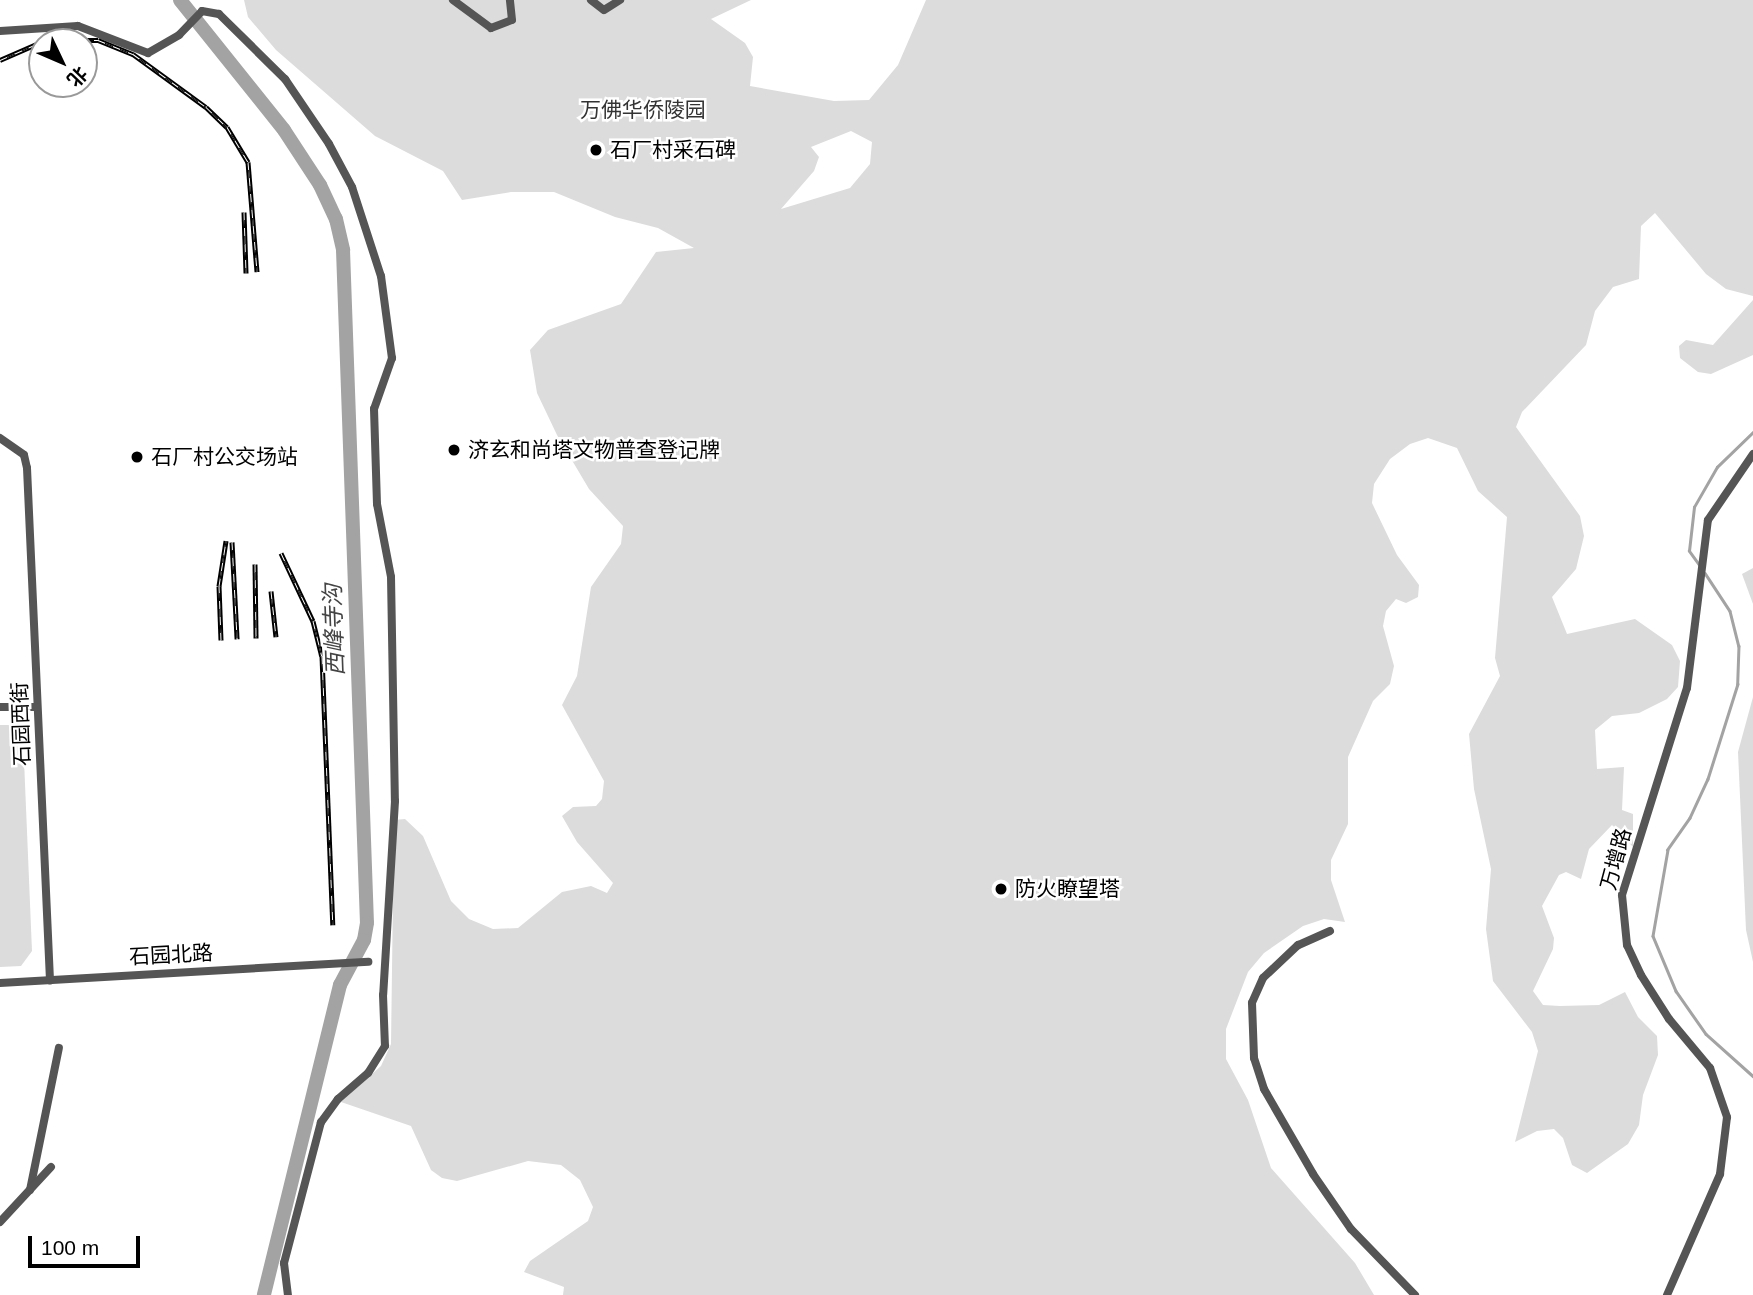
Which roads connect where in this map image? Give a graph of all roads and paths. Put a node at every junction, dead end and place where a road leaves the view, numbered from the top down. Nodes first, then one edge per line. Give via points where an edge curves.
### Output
1 (453, 0) edge
2 (510, 0) edge
3 (591, 0) edge
4 (620, 0) edge
5 (0, 31) edge
6 (0, 438) edge
7 (1753, 454) edge
8 (0, 707) edge
9 (37, 707) junction
10 (1329, 930) dead end
11 (368, 962) dead end
12 (50, 979) junction
13 (0, 983) edge
14 (59, 1048) dead end
15 (51, 1167) dead end
16 (30, 1190) junction
17 (0, 1222) edge
18 (288, 1295) edge
19 (1415, 1295) edge
20 (1667, 1295) edge

1 - 2 street via 491,29 512,20
3 - 4 street via 604,10
5 - 18 street via 78,26 148,53 179,36 202,11 219,14 285,79 341,163 381,276 392,358 374,409 377,504 391,577 395,801 383,995 385,1046 368,1073 338,1099 321,1122 284,1264
6 - 9 street, 石园西街 via 24,455 27,468
7 - 20 street, 万增路 via 1708,520 1687,688 1622,895 1627,945 1641,975 1710,1068 1727,1117 1720,1174
8 - 9 street
9 - 12 street, 石园西街
10 - 19 street via 1298,945 1263,978 1252,1003 1254,1058 1264,1089 1313,1174 1351,1229
11 - 12 street, 石园北路
12 - 13 street, 石园北路
14 - 16 street
15 - 16 street
16 - 17 street

